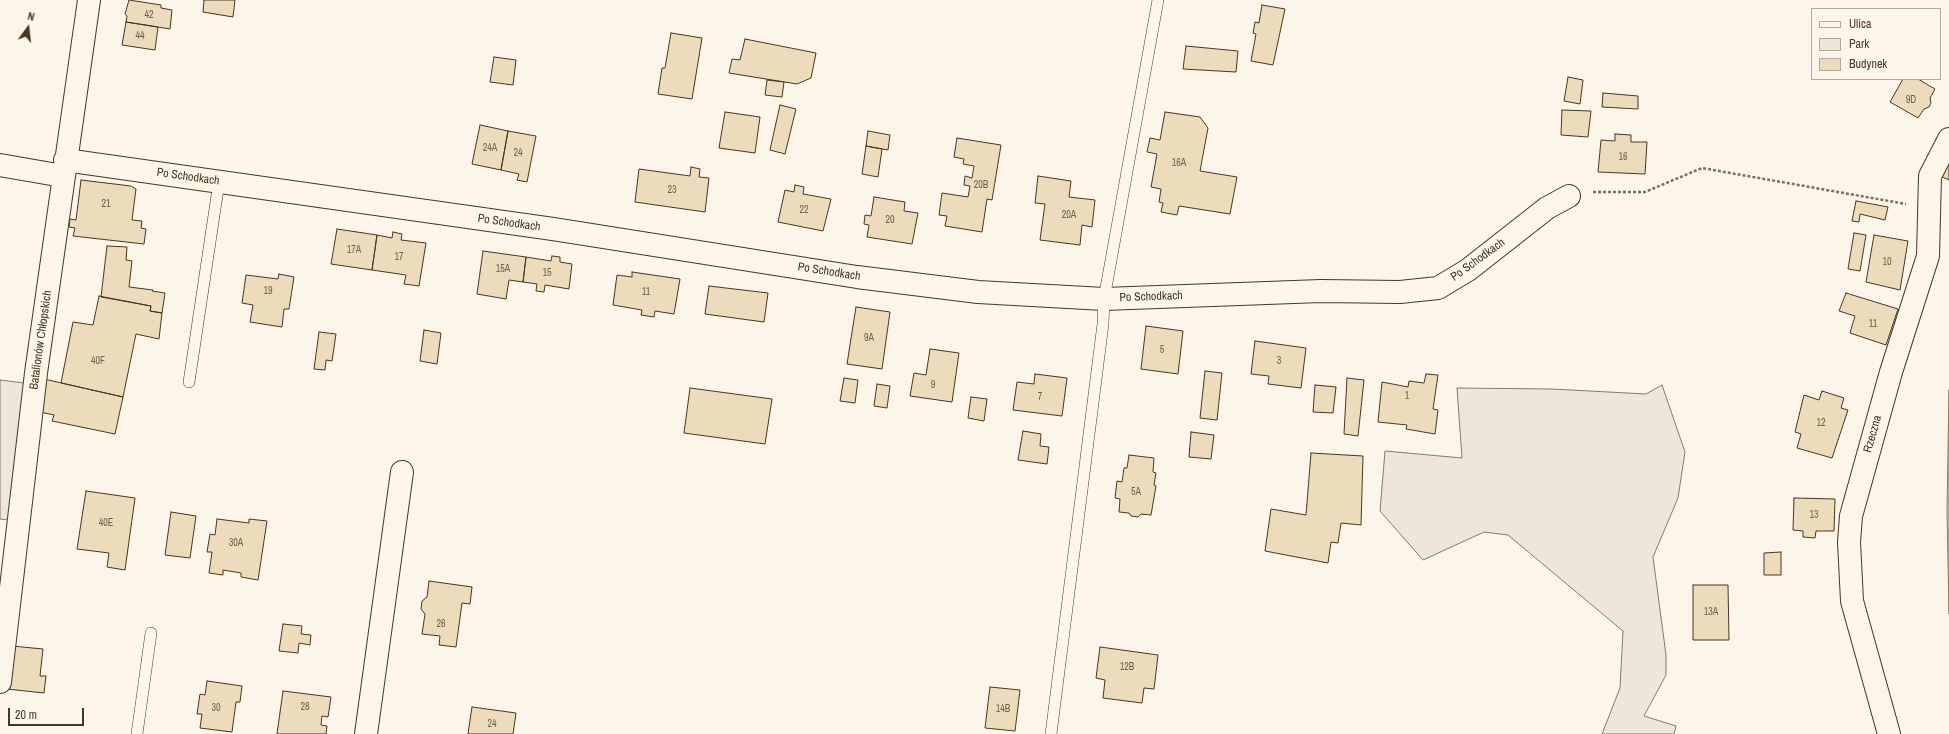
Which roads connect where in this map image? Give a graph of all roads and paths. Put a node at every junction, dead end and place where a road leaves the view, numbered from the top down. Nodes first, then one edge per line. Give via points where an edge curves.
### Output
1 (89, 0) edge
2 (1158, 0) edge
3 (1949, 139) edge
4 (0, 166) edge
5 (64, 168) junction
6 (220, 182) junction
7 (1569, 196) joint
8 (1928, 208) junction
9 (1104, 299) junction
10 (189, 382) dead end
11 (402, 472) dead end
12 (151, 633) dead end
13 (0, 682) edge
14 (137, 734) edge
15 (366, 734) edge
16 (1051, 734) edge
17 (1889, 734) edge

1 - 5 street, Batalionów Chłopskich
2 - 9 lane
3 - 8 street, Rzeczna via 1932,169
4 - 5 street, Po Schodkach
5 - 6 street, Po Schodkach
5 - 13 street, Batalionów Chłopskich via 36,372
6 - 9 street, Po Schodkach via 552,229 865,278 978,292
6 - 10 lane
7 - 8 path via 1593,192 1645,192 1702,168
7 - 9 street, Po Schodkach via 1547,208 1468,270 1438,288 1400,292 1320,291
8 - 17 street, Rzeczna via 1928,256 1889,380 1851,516 1852,601
9 - 16 lane via 1103,324
11 - 15 street
12 - 14 lane

